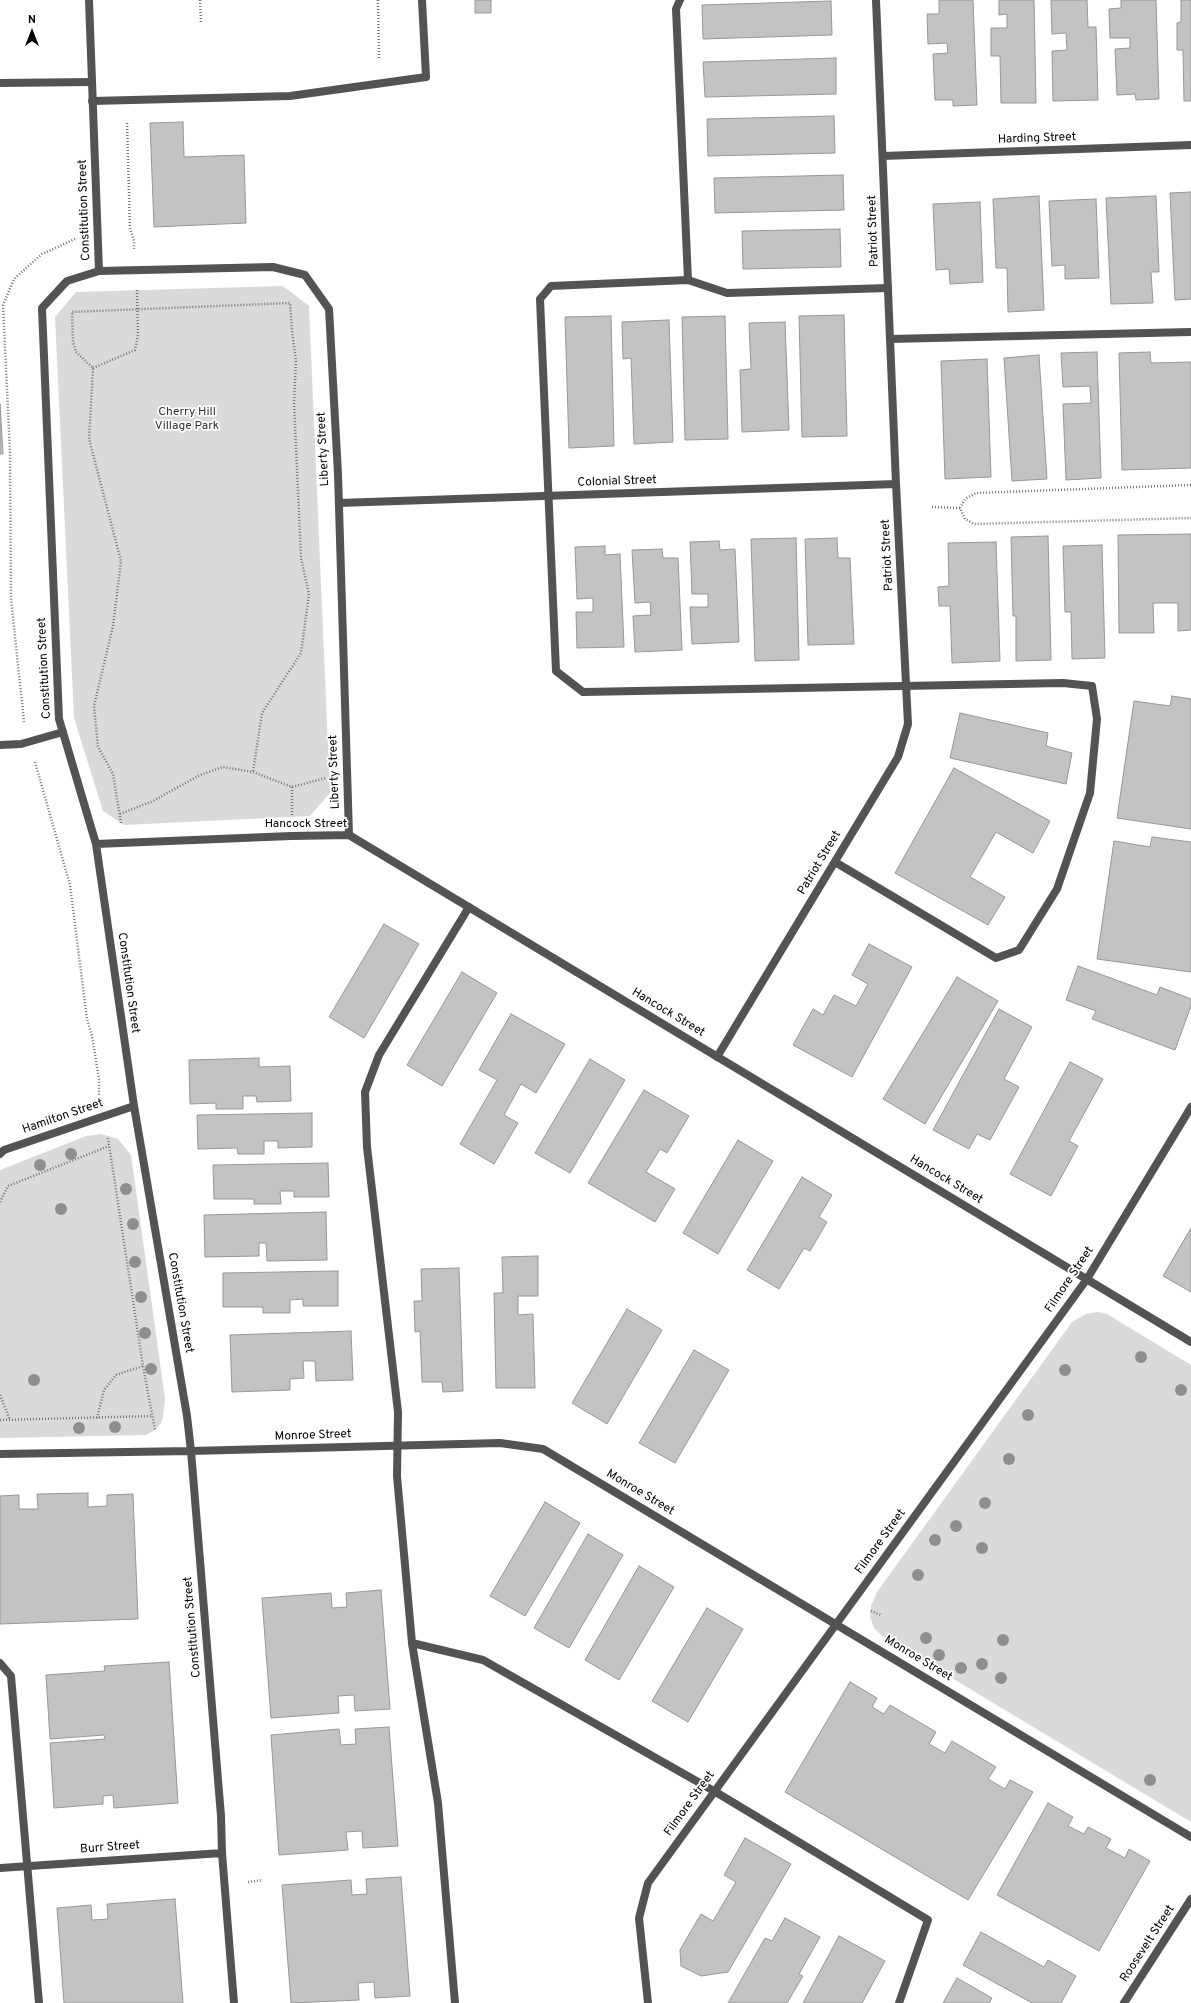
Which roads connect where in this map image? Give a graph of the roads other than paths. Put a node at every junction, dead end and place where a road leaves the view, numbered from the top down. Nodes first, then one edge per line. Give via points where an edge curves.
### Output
1 (88, 0) edge
2 (422, 0) edge
3 (680, 0) edge
4 (876, 0) edge
5 (92, 82) junction
6 (0, 84) edge
7 (92, 101) junction
8 (1191, 146) edge
9 (883, 156) junction
10 (99, 271) junction
11 (688, 280) junction
12 (888, 288) junction
13 (1191, 332) edge
14 (890, 338) junction
15 (896, 484) junction
16 (548, 496) junction
17 (339, 503) junction
18 (906, 686) junction
19 (63, 732) junction
20 (0, 745) edge
21 (349, 835) junction
22 (96, 844) junction
23 (835, 862) junction
24 (469, 907) junction
25 (717, 1057) junction
26 (134, 1106) junction
27 (1190, 1111) edge
28 (0, 1154) edge
29 (1087, 1279) junction
30 (1191, 1342) edge
31 (397, 1445) junction
32 (191, 1451) junction
33 (0, 1454) edge
34 (836, 1624) junction
35 (412, 1643) junction
36 (0, 1663) edge
37 (714, 1791) junction
38 (1191, 1837) edge
39 (222, 1852) junction
40 (28, 1866) junction
41 (0, 1868) edge
42 (1191, 1899) edge
43 (39, 2003) edge
44 (234, 2003) edge
45 (455, 2003) edge
46 (648, 2003) edge
47 (899, 2003) edge
48 (1124, 2003) edge

1 - 5 street, Constitution Street
2 - 7 street via 426,77 290,96
3 - 11 street via 676,9
4 - 9 street, Patriot Street
5 - 6 street
5 - 7 street, Constitution Street
7 - 10 street, Constitution Street
8 - 9 street, Harding Street
9 - 12 street, Patriot Street
10 - 17 street, Liberty Street via 273,267 305,275 328,309
10 - 19 street, Constitution Street via 67,282 42,308 59,719
11 - 12 street via 727,293
11 - 16 street via 551,286 540,299
12 - 14 street, Patriot Street
13 - 14 street
14 - 15 street, Patriot Street
15 - 16 street, Colonial Street
15 - 18 street, Patriot Street
16 - 17 street, Colonial Street
16 - 18 street via 556,671 583,692
17 - 21 street, Liberty Street
18 - 23 street, Patriot Street via 908,724 898,757
18 - 23 street via 1092,686 1097,719 1090,793 1057,889 1019,950 996,958
19 - 20 street via 21,744
19 - 22 street, Constitution Street
21 - 22 street, Hancock Street
21 - 24 street, Hancock Street
22 - 26 street, Constitution Street
23 - 25 street, Patriot Street
24 - 25 street, Hancock Street
24 - 31 street via 380,1055 365,1092 367,1147 398,1412
25 - 29 street, Hancock Street
26 - 28 street, Hamilton Street via 4,1150
26 - 32 street, Constitution Street
27 - 29 street, Filmore Street
29 - 30 street, Hancock Street
29 - 34 street, Filmore Street
31 - 32 street, Monroe Street
31 - 34 street, Monroe Street via 500,1443 543,1449
31 - 35 street via 397,1476
32 - 33 street, Monroe Street
32 - 39 street, Constitution Street
34 - 37 street, Filmore Street
34 - 38 street, Monroe Street
35 - 37 street via 483,1660
35 - 45 street via 438,1803
36 - 40 street via 11,1676
37 - 46 street, Filmore Street via 648,1883 639,1918
37 - 47 street via 928,1920
39 - 40 street, Burr Street
39 - 44 street, Constitution Street
40 - 41 street, Burr Street
40 - 43 street
42 - 48 street, Roosevelt Street

